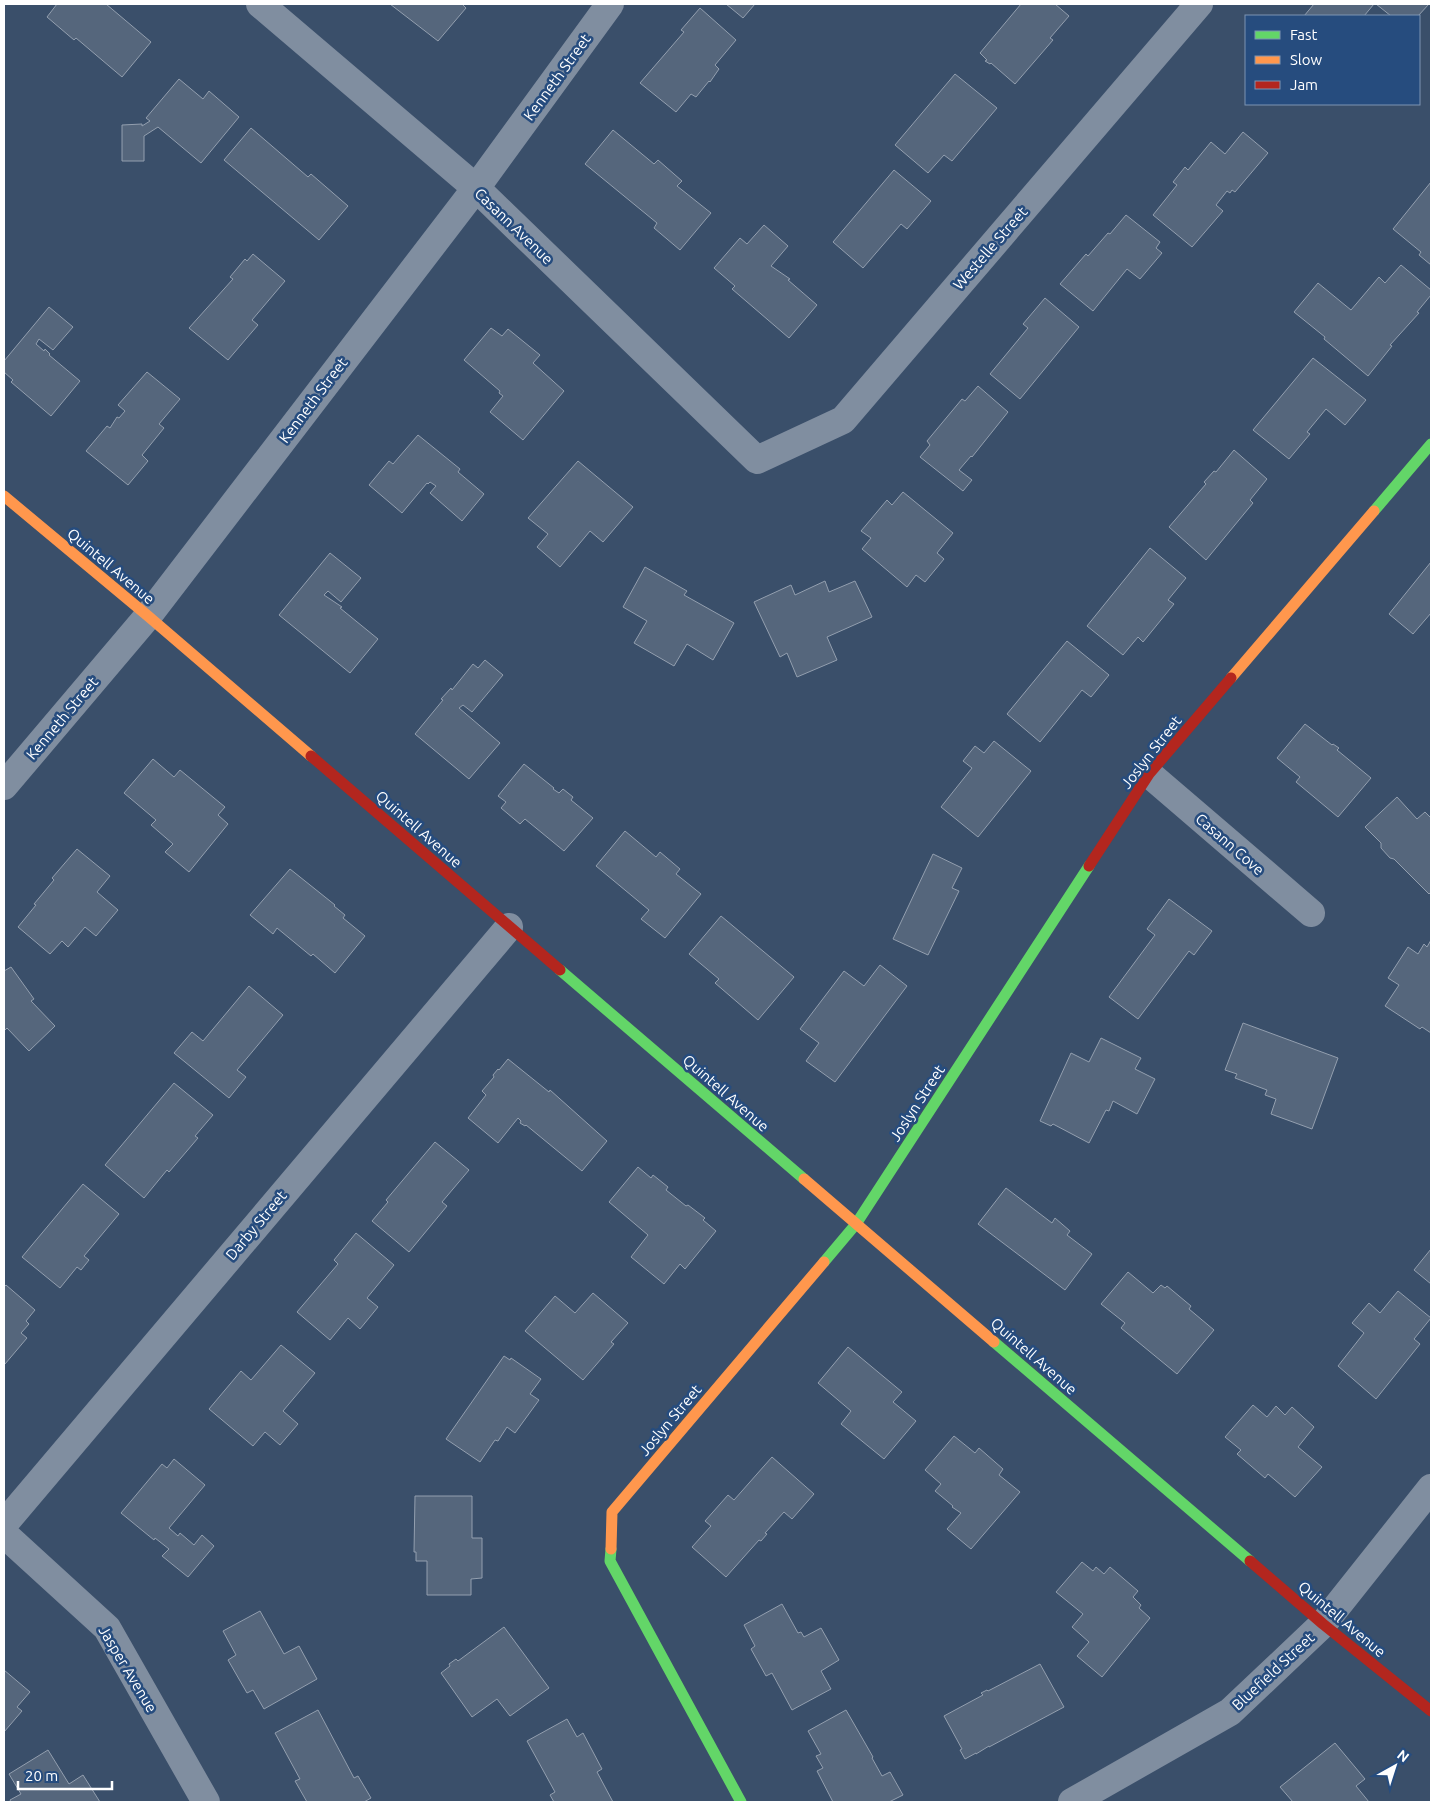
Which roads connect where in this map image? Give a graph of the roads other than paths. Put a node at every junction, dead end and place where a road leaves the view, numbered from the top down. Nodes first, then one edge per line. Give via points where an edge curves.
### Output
1 (260, 4) edge
2 (610, 4) edge
3 (1199, 4) edge
4 (476, 188) junction
5 (1431, 444) edge
6 (757, 460) joint
7 (4, 496) edge
8 (148, 616) junction
9 (1149, 774) junction
10 (4, 786) edge
11 (1311, 913) dead end
12 (509, 927) junction
13 (856, 1224) junction
14 (1431, 1488) edge
15 (4, 1524) edge
16 (4, 1534) edge
17 (1323, 1624) junction
18 (1431, 1711) edge
19 (206, 1802) edge
20 (740, 1802) edge
21 (1072, 1802) edge

1 - 4 street, Casann Avenue
2 - 4 street, Kenneth Street
3 - 6 street, Westelle Street via 843,420
4 - 6 street, Casann Avenue
4 - 8 street, Kenneth Street
5 - 9 street, Joslyn Street
7 - 8 street, Quintell Avenue
8 - 10 street, Kenneth Street
8 - 12 street, Quintell Avenue
9 - 11 street, Casann Cove
9 - 13 street, Joslyn Street
12 - 13 street, Quintell Avenue
12 - 15 street, Darby Street
13 - 17 street, Quintell Avenue
13 - 20 street, Joslyn Street via 612,1512 610,1561
14 - 17 street, Bluefield Street
16 - 19 street, Jasper Avenue via 107,1628
17 - 18 street, Quintell Avenue
17 - 21 street, Bluefield Street via 1230,1712

